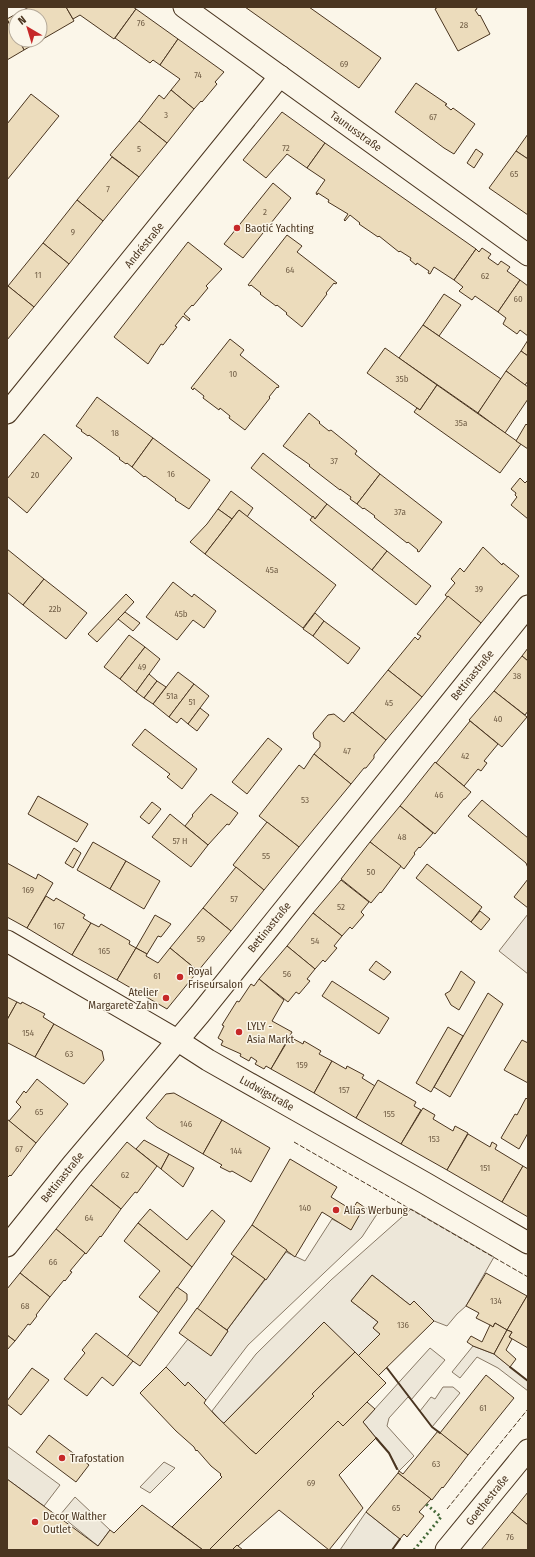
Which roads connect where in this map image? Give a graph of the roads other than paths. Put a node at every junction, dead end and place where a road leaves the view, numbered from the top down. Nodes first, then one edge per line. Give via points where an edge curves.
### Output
1 (184, 7) edge
2 (280, 76) junction
3 (528, 255) edge
4 (7, 413) edge
5 (528, 606) edge
6 (7, 941) edge
7 (177, 1040) junction
8 (528, 1243) edge
9 (7, 1246) edge
10 (528, 1450) edge
11 (446, 1550) edge

1 - 2 street, Taunusstraße
2 - 3 street, Taunusstraße
2 - 4 street, Andréstraße
5 - 7 street, Bettinastraße
6 - 7 street, Ludwigstraße
7 - 8 street, Ludwigstraße
7 - 9 street, Bettinastraße
10 - 11 street, Goethestraße

